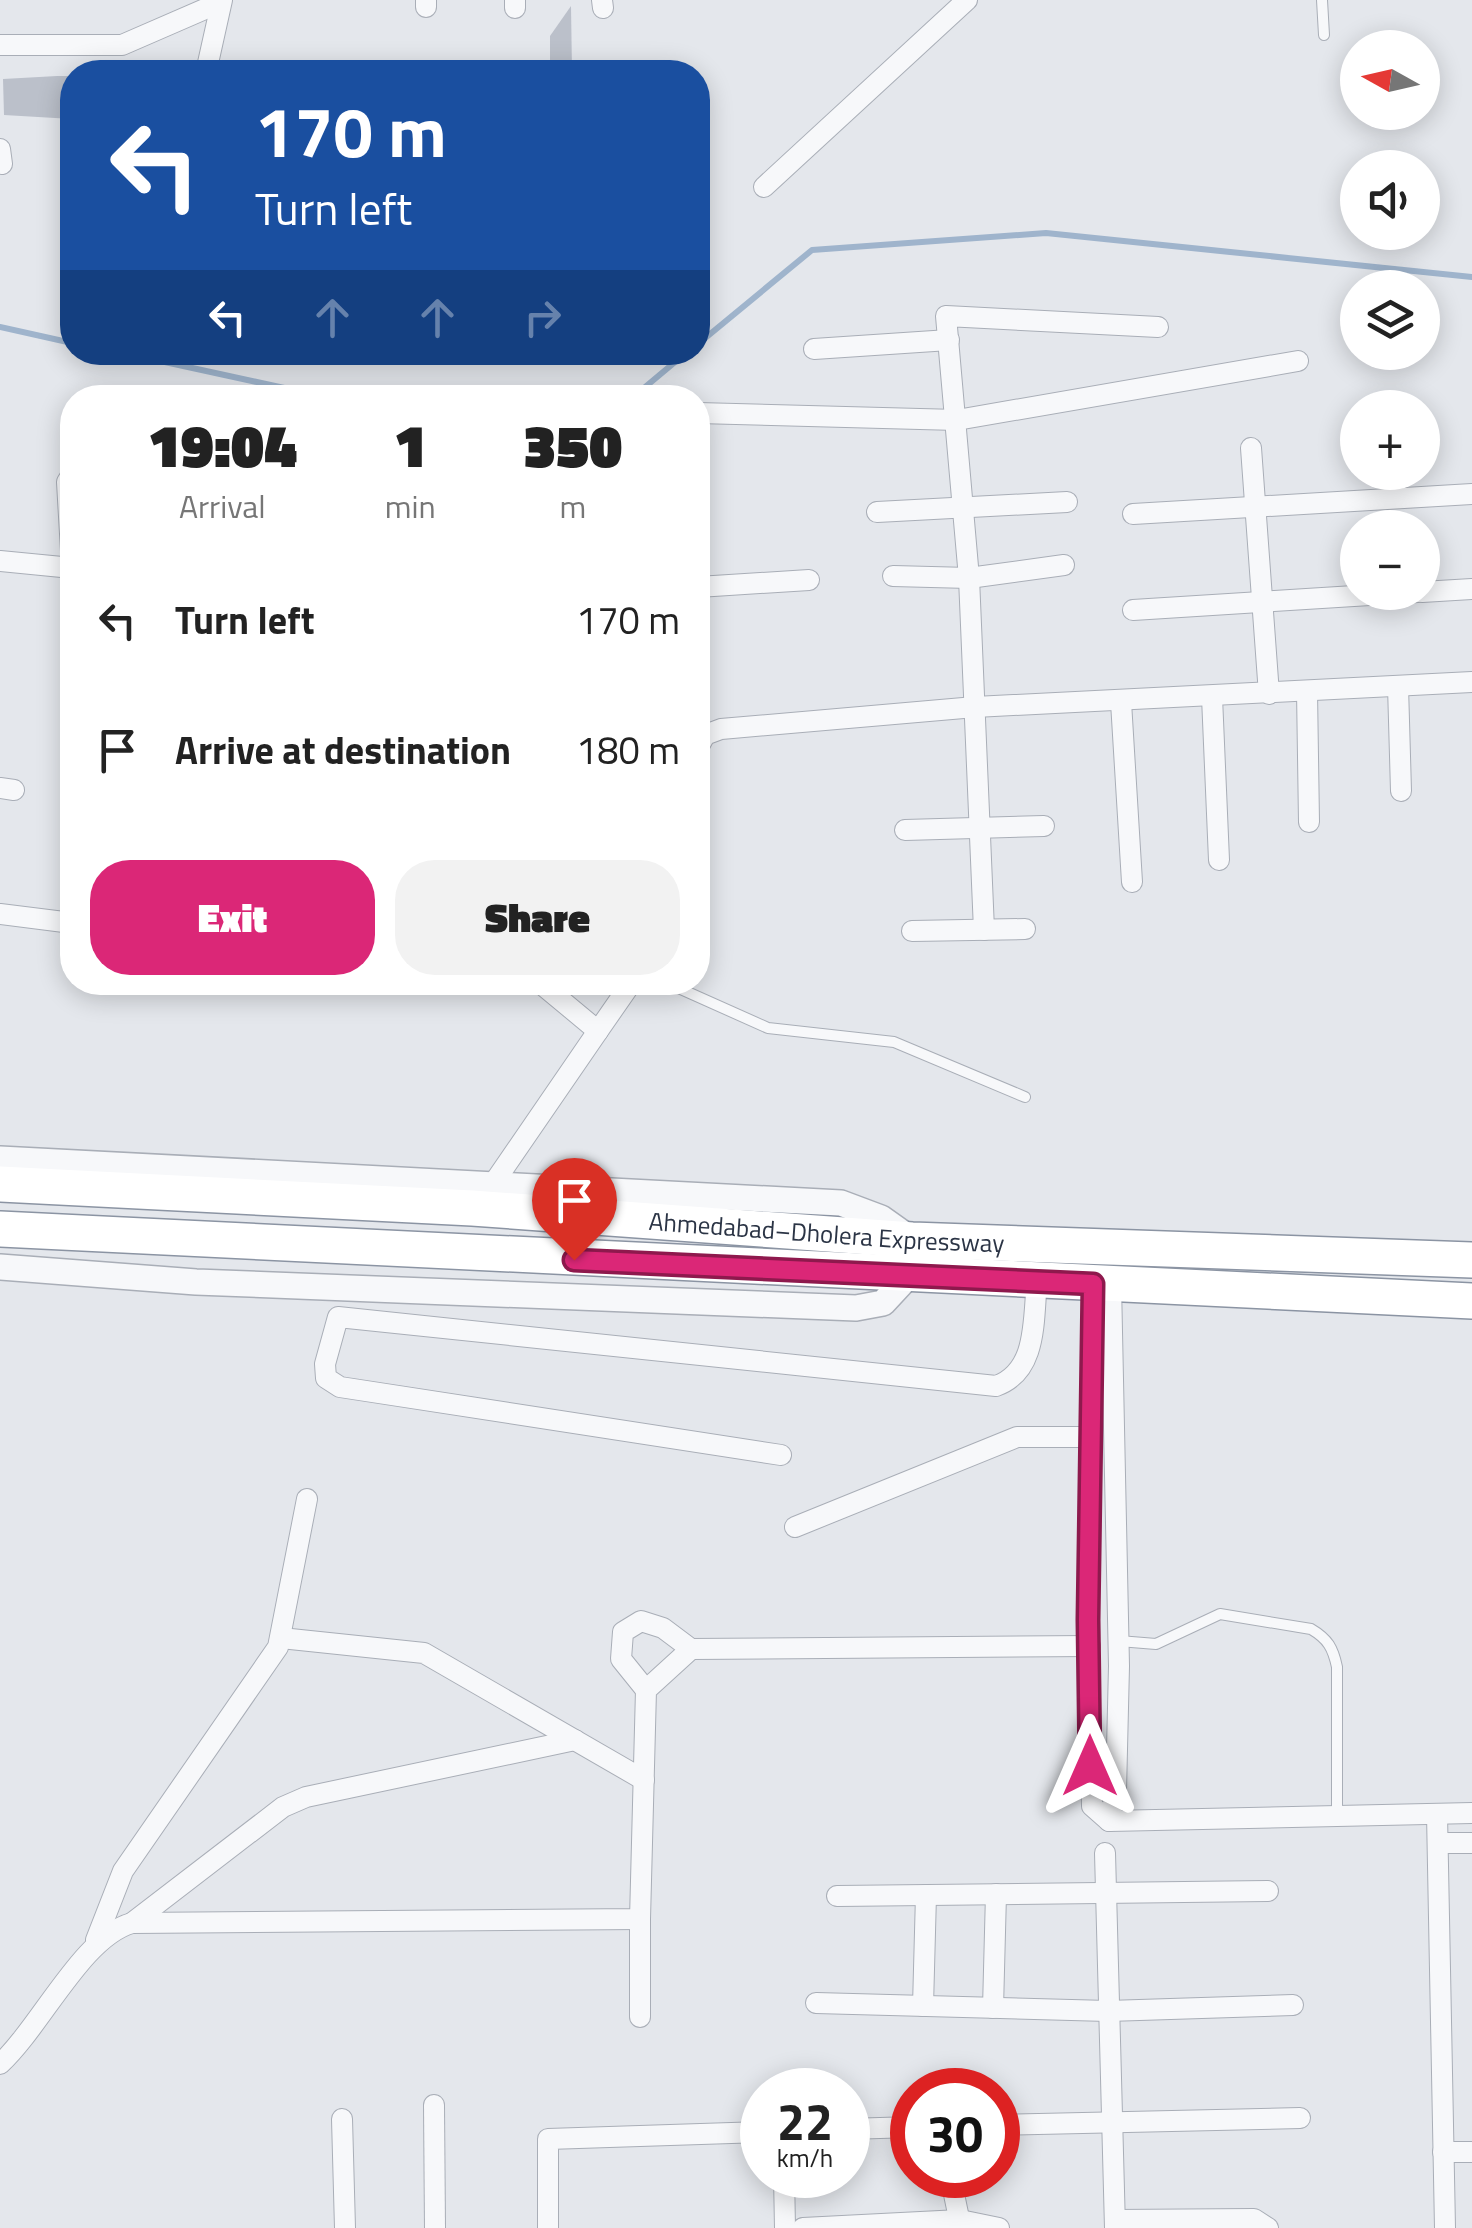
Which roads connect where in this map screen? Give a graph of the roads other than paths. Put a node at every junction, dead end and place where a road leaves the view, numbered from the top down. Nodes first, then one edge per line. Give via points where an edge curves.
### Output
1 (967, 0) edge
2 (1322, 0) edge
3 (222, 1) edge
4 (1324, 35) dead end
5 (0, 45) edge
6 (209, 60) edge
7 (764, 187) dead end
8 (1158, 327) dead end
9 (949, 340) junction
10 (814, 349) dead end
11 (1298, 361) dead end
12 (710, 413) edge
13 (957, 420) junction
14 (1251, 448) dead end
15 (1472, 494) edge
16 (1067, 502) dead end
17 (963, 509) junction
18 (1256, 510) junction
19 (877, 512) dead end
20 (1133, 514) dead end
21 (0, 560) edge
22 (1064, 565) dead end
23 (60, 567) edge
24 (893, 576) dead end
25 (968, 578) junction
26 (808, 580) dead end
27 (710, 586) edge
28 (1472, 588) edge
29 (1440, 590) edge
30 (1340, 598) edge
31 (1262, 604) junction
32 (1133, 610) dead end
33 (1472, 682) edge
34 (1398, 686) junction
35 (1307, 691) junction
36 (1269, 694) junction
37 (1212, 697) junction
38 (1121, 702) junction
39 (975, 707) junction
40 (710, 733) edge
41 (1400, 791) dead end
42 (1309, 822) dead end
43 (1044, 826) dead end
44 (979, 827) junction
45 (905, 830) dead end
46 (1219, 860) dead end
47 (1132, 882) dead end
48 (0, 914) edge
49 (60, 922) edge
50 (1025, 929) dead end
51 (984, 930) junction
52 (912, 931) dead end
53 (555, 995) edge
54 (623, 995) edge
55 (695, 995) edge
56 (598, 1031) junction
57 (1025, 1096) dead end
58 (0, 1159) edge
59 (0, 1184) edge
60 (494, 1184) junction
61 (0, 1229) edge
62 (911, 1257) junction
63 (1472, 1260) edge
64 (0, 1267) edge
65 (1038, 1281) junction
66 (1102, 1284) junction
67 (342, 1286) junction
68 (1472, 1301) edge
69 (338, 1317) junction
70 (1091, 1437) junction
71 (781, 1455) dead end
72 (307, 1498) dead end
73 (795, 1527) dead end
74 (1118, 1619) junction
75 (1088, 1620) junction
76 (281, 1638) junction
77 (1118, 1640) junction
78 (691, 1649) junction
79 (1090, 1657) junction
80 (1119, 1666) junction
81 (646, 1690) junction
82 (575, 1740) junction
83 (644, 1780) junction
84 (1472, 1813) edge
85 (1437, 1814) junction
86 (1337, 1815) junction
87 (1109, 1821) junction
88 (1438, 1843) junction
89 (1472, 1843) edge
90 (1106, 1853) dead end
91 (1268, 1891) dead end
92 (996, 1894) junction
93 (1106, 1894) junction
94 (926, 1895) junction
95 (837, 1896) dead end
96 (640, 1919) junction
97 (132, 1922) junction
98 (96, 1942) junction
99 (816, 2003) dead end
100 (1292, 2005) dead end
101 (924, 2006) junction
102 (993, 2008) junction
103 (1108, 2010) junction
104 (640, 2016) dead end
105 (0, 2064) edge
106 (434, 2105) dead end
107 (342, 2118) dead end
108 (1300, 2118) dead end
109 (1110, 2122) junction
110 (1020, 2124) edge
111 (740, 2133) edge
112 (1443, 2152) junction
113 (1472, 2152) edge
114 (784, 2198) edge
115 (955, 2198) edge
116 (960, 2224) edge
117 (1115, 2224) edge
118 (345, 2228) edge
119 (435, 2228) edge
120 (548, 2228) edge
121 (785, 2228) edge
122 (803, 2228) edge
123 (1000, 2228) edge
124 (1268, 2228) edge
125 (1445, 2228) edge

1 - 7 street
2 - 4 lane
3 - 5 street via 112,46
3 - 6 street
8 - 9 street via 946,316
9 - 10 street
9 - 13 street
11 - 13 street
12 - 13 street
13 - 17 street
14 - 18 street
15 - 18 street
16 - 17 street
17 - 19 street
17 - 25 street
18 - 20 street
18 - 31 street
21 - 23 street
22 - 25 street
24 - 25 street
25 - 39 street
26 - 27 street
28 - 29 street
30 - 31 street
31 - 32 street
31 - 36 street
33 - 34 street
34 - 35 street
34 - 41 street
35 - 36 street
35 - 42 street
36 - 37 street
37 - 38 street
37 - 46 street
38 - 39 street
38 - 47 street
39 - 40 street
39 - 44 street
43 - 44 street
44 - 45 street
44 - 51 street
48 - 49 street
50 - 51 street
51 - 52 street
53 - 56 street
54 - 56 street
55 - 57 lane via 768,1028 894,1042
56 - 60 street
58 - 60 street
59 - 62 highway, Ahmedabad–Dholera Expressway via 472,1208
60 - 62 street via 841,1203 880,1218
61 - 62 highway, Ahmedabad–Dholera Expressway
62 - 63 highway, Ahmedabad–Dholera Expressway
62 - 65 highway, Ahmedabad–Dholera Expressway
62 - 67 street via 884,1302 856,1308
64 - 67 street
65 - 66 highway, Ahmedabad–Dholera Expressway
65 - 69 street via 1024,1365 996,1386
66 - 68 highway, Ahmedabad–Dholera Expressway
66 - 70 street
66 - 74 street
67 - 69 street
69 - 71 street via 324,1364 326,1378 340,1387
70 - 73 street via 1017,1437
70 - 75 street
72 - 76 street
74 - 75 street
74 - 77 street
75 - 79 street
76 - 82 street via 424,1653
76 - 98 street via 123,1870
77 - 80 street
77 - 86 lane via 1156,1644 1220,1614 1324,1636 1337,1667
78 - 79 street
78 - 81 street
78 - 81 street via 640,1621 622,1632 622,1659
79 - 80 street
79 - 87 street via 1090,1800
80 - 87 street via 1116,1791
81 - 83 street
82 - 83 street
82 - 97 street via 306,1797 262,1821
83 - 96 street
84 - 85 street
85 - 86 street
85 - 88 street
86 - 87 street
88 - 89 street
88 - 112 street
90 - 93 street
91 - 93 street
92 - 93 street
92 - 94 street
92 - 102 street
93 - 103 street
94 - 95 street
94 - 101 street
96 - 97 street
96 - 104 street
97 - 98 street
98 - 105 street via 31,2034
99 - 101 street
100 - 103 street
101 - 102 street
102 - 103 street
103 - 109 street
106 - 119 street
107 - 118 street
108 - 109 street
109 - 110 street
109 - 117 street
111 - 120 street via 548,2139
112 - 113 street
112 - 125 street
114 - 121 street
115 - 116 street
116 - 122 street
116 - 123 street
117 - 124 street via 1254,2219

